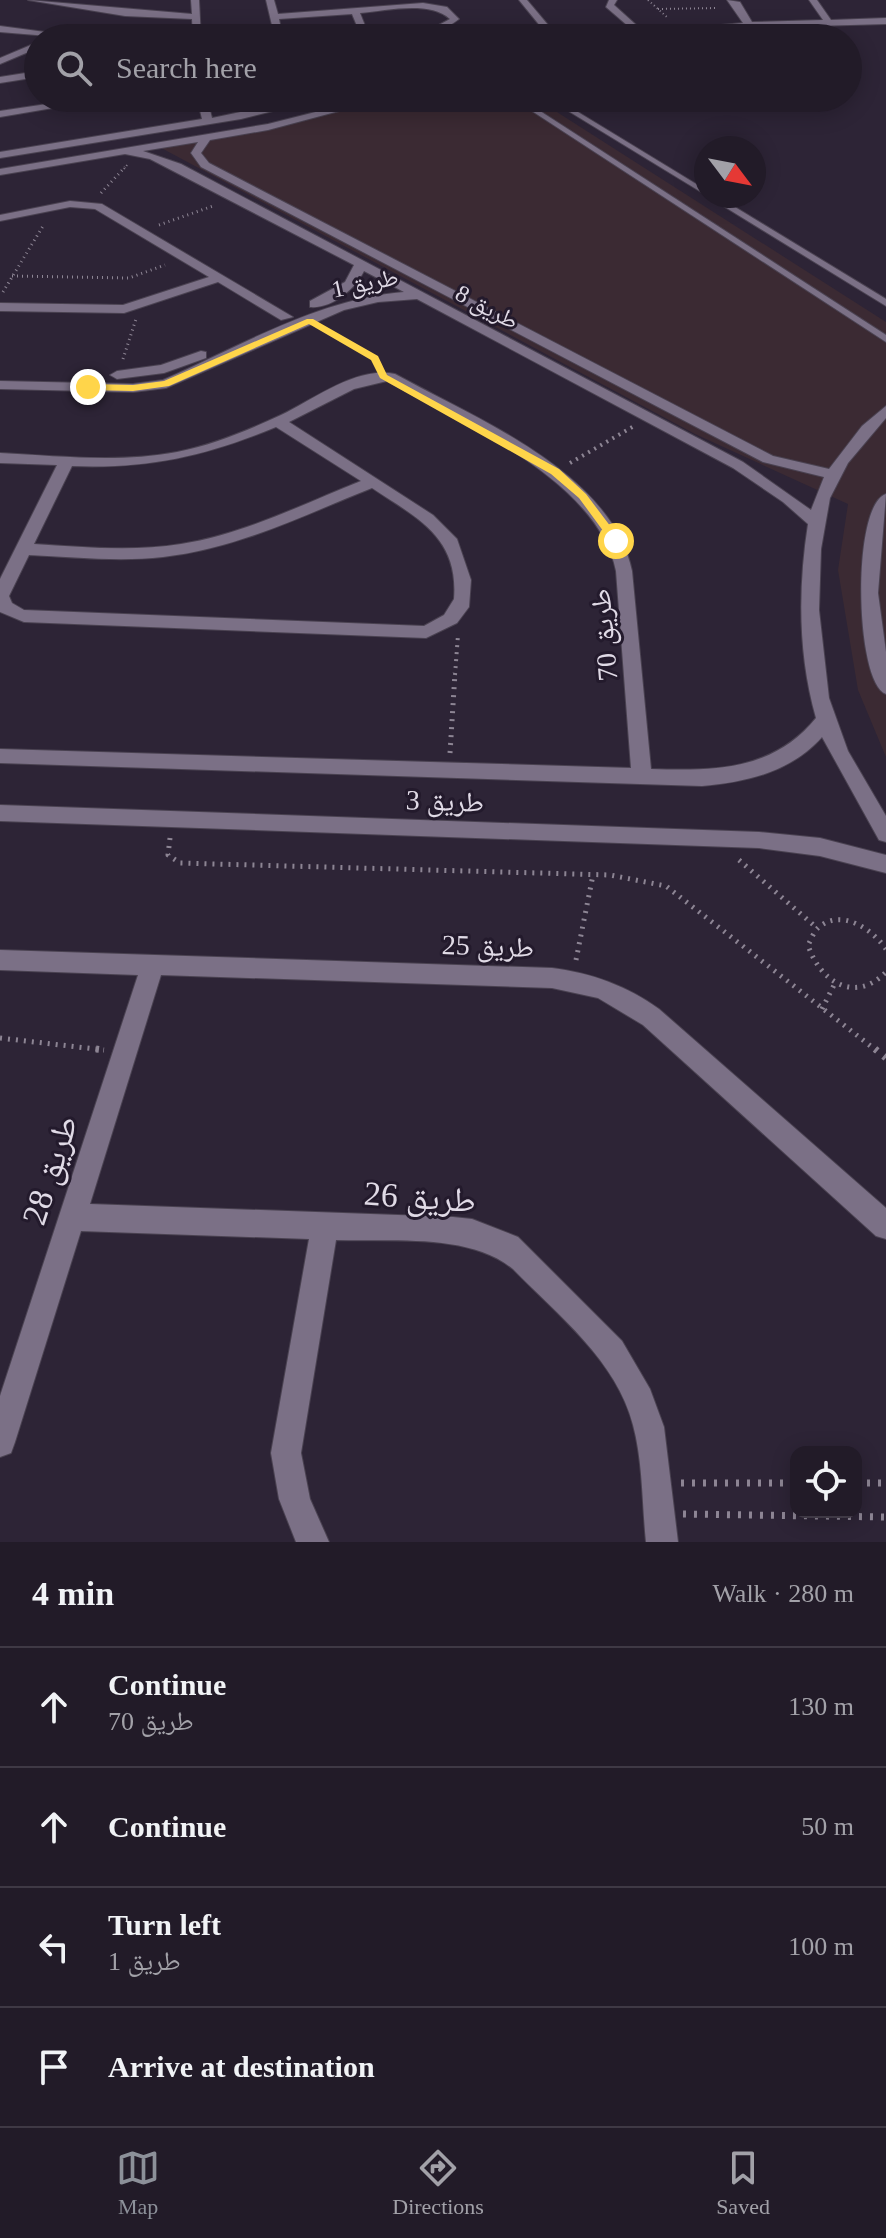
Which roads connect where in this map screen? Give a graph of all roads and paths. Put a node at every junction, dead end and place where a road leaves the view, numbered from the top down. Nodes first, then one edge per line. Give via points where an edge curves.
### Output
1 (32, 0) edge
2 (195, 0) edge
3 (270, 0) edge
4 (523, 0) edge
5 (613, 0) edge
6 (648, 0) edge
7 (731, 0) edge
8 (813, 0) edge
9 (739, 8) junction
10 (658, 9) junction
11 (355, 12) junction
12 (196, 17) junction
13 (273, 17) junction
14 (828, 22) junction
15 (196, 24) edge
16 (275, 24) edge
17 (360, 24) edge
18 (451, 24) edge
19 (543, 24) edge
20 (629, 24) edge
21 (676, 24) edge
22 (748, 24) edge
23 (775, 24) edge
24 (886, 24) edge
25 (862, 25) edge
26 (0, 29) edge
27 (24, 33) edge
28 (24, 51) edge
29 (0, 61) edge
30 (24, 76) edge
31 (0, 80) edge
32 (24, 110) edge
33 (206, 112) edge
34 (251, 112) edge
35 (291, 112) edge
36 (302, 112) edge
37 (537, 112) edge
38 (573, 112) edge
39 (0, 114) edge
40 (208, 122) junction
41 (205, 139) junction
42 (131, 152) junction
43 (0, 155) edge
44 (0, 163) edge
45 (0, 172) edge
46 (694, 185) edge
47 (237, 198) junction
48 (90, 205) junction
49 (54, 207) junction
50 (731, 208) edge
51 (0, 218) edge
52 (142, 231) junction
53 (185, 257) junction
54 (360, 264) junction
55 (12, 276) junction
56 (218, 278) junction
57 (419, 295) junction
58 (0, 297) edge
59 (886, 303) edge
60 (141, 306) junction
61 (0, 307) edge
62 (286, 317) junction
63 (310, 321) junction
64 (886, 339) edge
65 (0, 372) edge
66 (118, 375) junction
67 (383, 376) junction
68 (0, 385) edge
69 (886, 410) edge
70 (647, 418) junction
71 (278, 422) junction
72 (0, 458) edge
73 (67, 460) junction
74 (555, 472) junction
75 (835, 475) junction
76 (373, 482) junction
77 (886, 499) edge
78 (817, 523) junction
79 (23, 549) junction
80 (456, 616) junction
81 (886, 687) edge
82 (825, 720) junction
83 (0, 756) edge
84 (449, 770) junction
85 (642, 776) junction
86 (5, 813) edge
87 (173, 819) junction
88 (0, 833) edge
89 (886, 834) edge
90 (715, 838) junction
91 (886, 864) edge
92 (593, 875) junction
93 (817, 928) junction
94 (886, 949) edge
95 (0, 960) edge
96 (153, 965) junction
97 (886, 972) edge
98 (572, 980) junction
99 (884, 981) edge
100 (835, 983) junction
101 (822, 1009) junction
102 (0, 1038) edge
103 (125, 1053) junction
104 (886, 1058) edge
105 (72, 1217) junction
106 (325, 1226) junction
107 (886, 1226) edge
108 (0, 1442) edge
109 (656, 1483) junction
110 (790, 1483) edge
111 (862, 1483) edge
112 (886, 1483) edge
113 (659, 1514) junction
114 (886, 1517) edge
115 (313, 1542) edge
116 (662, 1542) edge

1 - 12 street
2 - 12 street
3 - 13 street
4 - 19 street
5 - 20 street via 609,5
6 - 10 path
7 - 9 street
8 - 14 street
9 - 10 path
9 - 22 street
10 - 21 path
11 - 13 street
11 - 17 street
11 - 18 street via 423,6 444,9 455,19
12 - 15 street
13 - 16 street
14 - 23 street
14 - 24 street
24 - 25 street
26 - 27 street
28 - 29 street
30 - 31 street
32 - 39 street
33 - 40 street
34 - 40 street
35 - 44 street
36 - 41 street
37 - 64 lane
38 - 46 lane
40 - 43 street
41 - 42 street
41 - 75 street, طريق 8 via 196,153 205,165 768,459
42 - 45 street
42 - 47 street, طريق 8 via 177,166
42 - 48 path
47 - 52 path
47 - 54 street, طريق 8
48 - 49 street
48 - 52 street
49 - 51 street
49 - 55 path
50 - 59 lane
52 - 53 street
53 - 55 path via 129,278
53 - 56 street
54 - 57 street, طريق 8
54 - 62 street, طريق 1 via 344,290
55 - 58 path
56 - 60 street
56 - 62 street
57 - 63 street, طريق 1 via 358,302
57 - 70 street, طريق 8
60 - 61 street via 108,311
60 - 66 path
62 - 66 street, طريق 1 via 180,364
63 - 67 path via 375,358
63 - 68 street, طريق 1 via 166,384
65 - 66 street, طريق 1
67 - 71 street
67 - 74 street, طريق 70
69 - 75 street
70 - 74 path
70 - 78 street, طريق 8 via 738,465
71 - 73 street via 172,457
71 - 76 street
72 - 73 street
73 - 79 street
74 - 85 street, طريق 70 via 583,496 616,541 624,571
75 - 78 street via 822,497
76 - 79 street via 239,534 179,550
76 - 80 street via 448,537 465,593
77 - 81 street via 870,555 870,599 873,640
78 - 82 street via 810,612
79 - 80 street via 0,596 5,607 24,616 426,632
80 - 84 path
82 - 85 street, طريق 3 via 799,750 756,771 702,778
82 - 89 street
83 - 84 street, طريق 3
84 - 85 street, طريق 3
86 - 87 street, طريق 3
86 - 88 street
87 - 90 street, طريق 3
87 - 92 path via 168,855 180,863
90 - 91 street, طريق 3 via 804,845
90 - 93 path
92 - 98 path
92 - 101 path via 666,886
93 - 94 path via 836,920 861,924
93 - 100 path via 811,935 810,956
95 - 96 street, طريق 25
96 - 98 street, طريق 25
96 - 103 street, طريق 28
97 - 99 path
98 - 107 street, طريق 25 via 605,988 651,1017
99 - 100 path via 861,988
100 - 101 path
101 - 104 path
102 - 103 path
103 - 105 street, طريق 28
105 - 106 street, طريق 26
105 - 108 street, طريق 28
106 - 109 street, طريق 26 via 472,1233 508,1247 612,1351 627,1373 649,1427
106 - 115 street via 286,1453 289,1484
109 - 110 path
109 - 113 street, طريق 26
111 - 112 path
113 - 114 path
113 - 116 street, طريق 26

